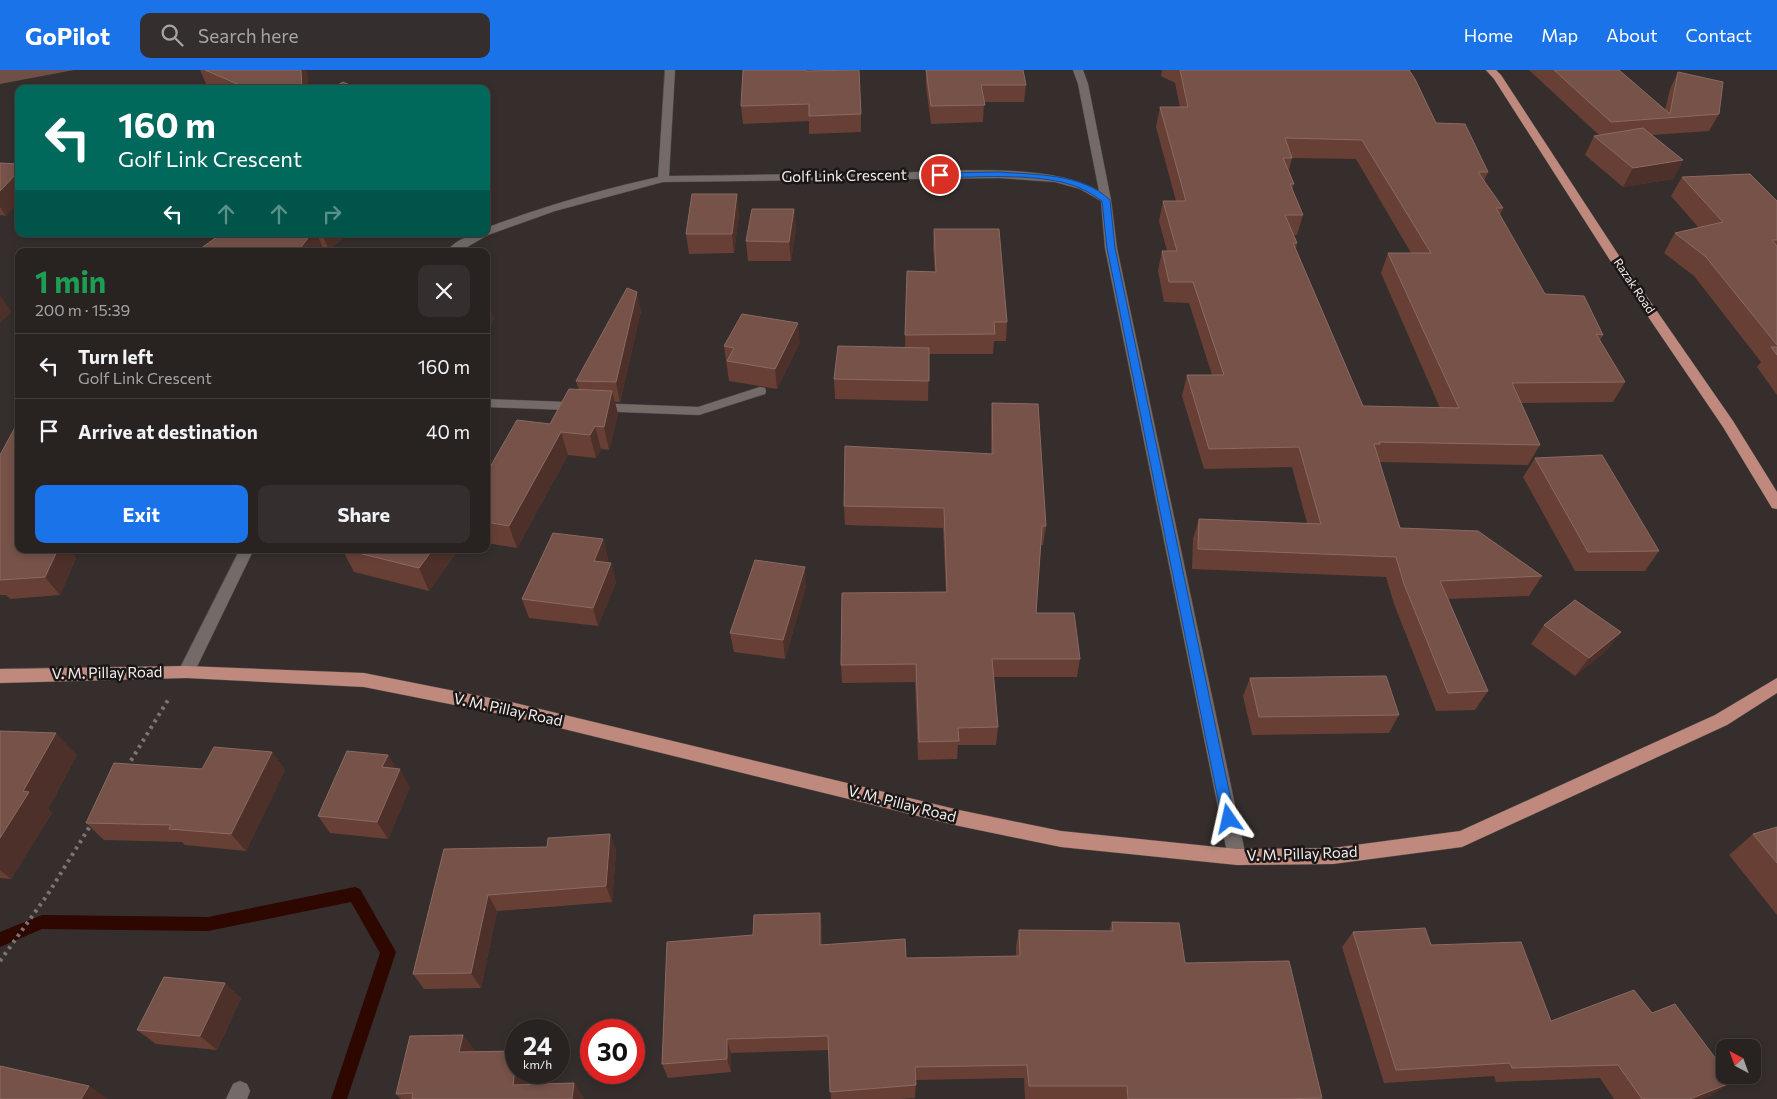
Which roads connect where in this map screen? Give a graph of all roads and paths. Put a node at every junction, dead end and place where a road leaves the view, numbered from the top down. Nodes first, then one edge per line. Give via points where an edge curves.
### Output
1 (670, 70) edge
2 (1078, 70) edge
3 (1491, 70) edge
4 (663, 178) junction
5 (1106, 200) junction
6 (490, 230) edge
7 (465, 237) edge
8 (456, 248) edge
9 (760, 391) dead end
10 (490, 403) edge
11 (1777, 504) edge
12 (245, 553) edge
13 (186, 672) junction
14 (0, 676) edge
15 (1777, 684) edge
16 (124, 770) edge
17 (94, 820) edge
18 (1237, 857) junction
19 (0, 962) edge

1 - 4 street
2 - 5 street
3 - 11 main road, Razak Road via 1728,424
4 - 5 street, Golf Link Crescent via 999,175 1056,179 1084,187
4 - 6 street, Golf Link Crescent via 538,212
5 - 18 street via 1111,248
7 - 8 street
9 - 10 street via 699,411
12 - 13 street
13 - 14 main road, V. M. Pillay Road
13 - 16 path
13 - 18 main road, V. M. Pillay Road via 364,680 515,710 1052,838
15 - 18 main road, V. M. Pillay Road via 1720,720 1462,839 1334,856
17 - 19 path

